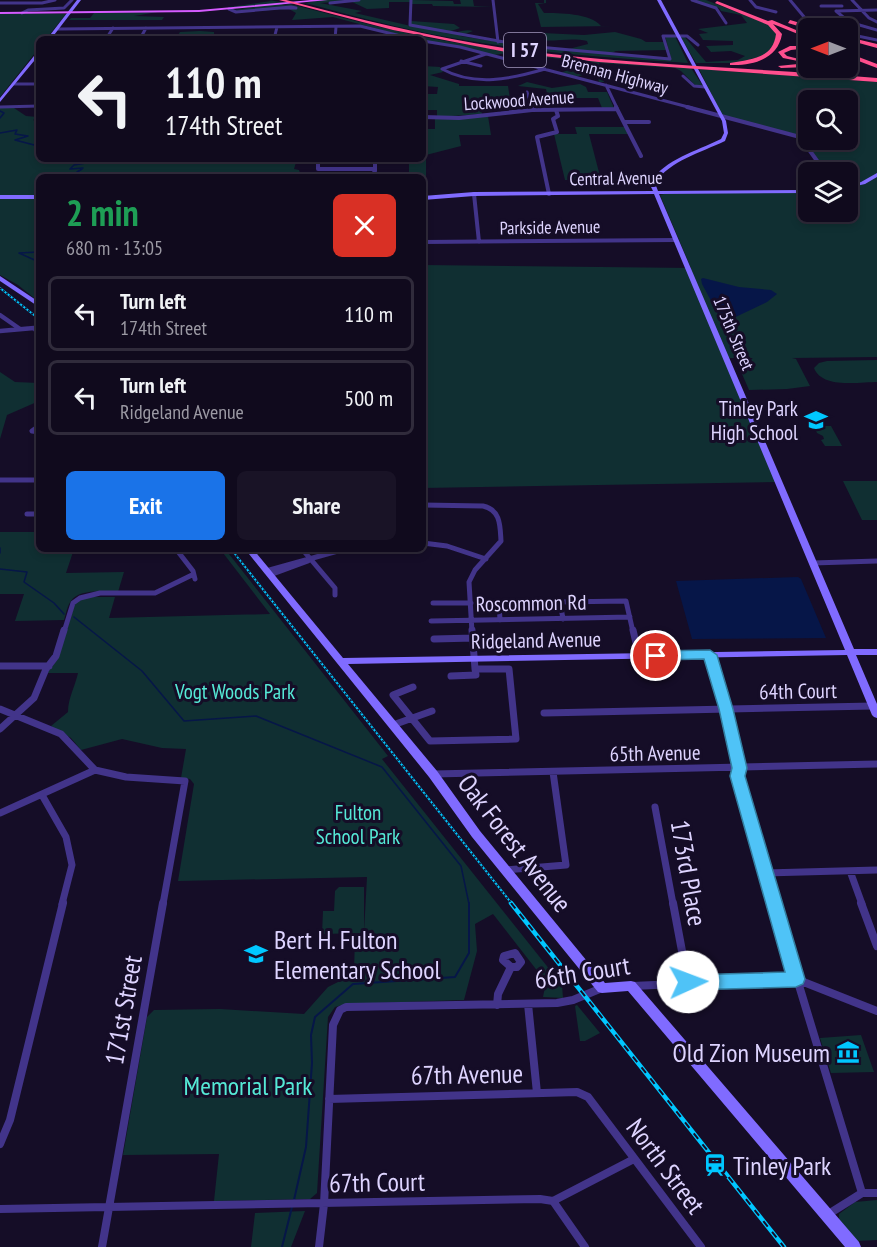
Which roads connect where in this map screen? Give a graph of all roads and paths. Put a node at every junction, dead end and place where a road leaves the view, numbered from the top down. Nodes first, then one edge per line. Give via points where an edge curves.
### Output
1 (55, 0) edge
2 (317, 0) edge
3 (359, 0) edge
4 (411, 0) edge
5 (493, 0) edge
6 (657, 0) edge
7 (692, 0) edge
8 (710, 0) edge
9 (750, 0) edge
10 (790, 0) edge
11 (852, 0) edge
12 (77, 1) edge
13 (328, 1) edge
14 (717, 1) edge
15 (21, 2) edge
16 (285, 2) edge
17 (304, 2) junction
18 (0, 3) edge
19 (821, 6) dead end
20 (858, 6) junction
21 (279, 8) dead end
22 (229, 9) junction
23 (862, 10) junction
24 (877, 10) edge
25 (23, 12) junction
26 (57, 12) junction
27 (71, 12) junction
28 (776, 12) dead end
29 (0, 13) edge
30 (805, 18) edge
31 (877, 20) edge
32 (726, 22) dead end
33 (133, 24) dead end
34 (798, 25) edge
35 (277, 27) junction
36 (336, 27) junction
37 (113, 28) junction
38 (131, 28) junction
39 (146, 28) junction
40 (867, 28) junction
41 (58, 29) junction
42 (860, 30) dead end
43 (877, 30) edge
44 (380, 31) junction
45 (798, 33) edge
46 (368, 34) dead end
47 (676, 35) junction
48 (52, 36) edge
49 (108, 36) edge
50 (142, 36) edge
51 (275, 36) edge
52 (335, 36) edge
53 (400, 36) edge
54 (858, 39) edge
55 (426, 42) edge
56 (498, 42) junction
57 (877, 43) edge
58 (698, 45) dead end
59 (798, 48) edge
60 (486, 53) junction
61 (36, 57) edge
62 (461, 61) junction
63 (642, 61) junction
64 (798, 61) edge
65 (858, 61) edge
66 (798, 64) edge
67 (877, 64) edge
68 (481, 66) dead end
69 (545, 69) junction
70 (683, 76) dead end
71 (877, 79) edge
72 (13, 84) junction
73 (36, 84) edge
74 (606, 85) junction
75 (705, 87) junction
76 (527, 92) dead end
77 (0, 101) edge
78 (36, 106) edge
79 (0, 107) edge
80 (616, 109) junction
81 (532, 110) junction
82 (556, 110) junction
83 (721, 116) junction
84 (426, 117) edge
85 (625, 122) junction
86 (649, 122) dead end
87 (641, 156) dead end
88 (318, 162) edge
89 (375, 162) edge
90 (818, 162) edge
91 (375, 168) junction
92 (372, 174) edge
93 (877, 175) edge
94 (858, 184) edge
95 (798, 191) edge
96 (656, 193) junction
97 (474, 194) junction
98 (549, 194) junction
99 (0, 197) edge
100 (36, 197) edge
101 (426, 198) edge
102 (676, 240) junction
103 (426, 242) edge
104 (479, 242) junction
105 (0, 278) edge
106 (36, 303) edge
107 (0, 315) edge
108 (20, 330) junction
109 (36, 330) edge
110 (0, 331) edge
111 (0, 480) edge
112 (36, 480) edge
113 (426, 506) edge
114 (27, 514) dead end
115 (36, 514) edge
116 (426, 543) edge
117 (178, 552) edge
118 (251, 552) edge
119 (304, 552) edge
120 (335, 552) edge
121 (486, 559) junction
122 (310, 560) junction
123 (877, 561) edge
124 (813, 562) junction
125 (268, 573) junction
126 (335, 596) dead end
127 (560, 602) junction
128 (433, 603) dead end
129 (471, 603) junction
130 (630, 617) junction
131 (563, 618) junction
132 (472, 620) junction
133 (500, 620) junction
134 (431, 621) dead end
135 (474, 638) junction
136 (434, 639) dead end
137 (851, 652) junction
138 (877, 652) edge
139 (710, 655) junction
140 (639, 656) junction
141 (340, 661) junction
142 (475, 664) junction
143 (0, 666) edge
144 (49, 666) junction
145 (451, 676) dead end
146 (413, 687) dead end
147 (0, 709) edge
148 (726, 709) junction
149 (875, 710) edge
150 (432, 711) dead end
151 (544, 713) dead end
152 (17, 715) junction
153 (412, 719) junction
154 (393, 725) junction
155 (0, 729) edge
156 (877, 764) edge
157 (739, 768) junction
158 (95, 770) junction
159 (553, 772) junction
160 (433, 774) junction
161 (42, 795) junction
162 (655, 807) dead end
163 (0, 813) edge
164 (506, 870) junction
165 (877, 870) edge
166 (850, 872) junction
167 (765, 873) junction
168 (877, 946) edge
169 (511, 967) dead end
170 (796, 979) junction
171 (688, 982) junction
172 (631, 986) junction
173 (602, 988) junction
174 (528, 1004) junction
175 (497, 1005) junction
176 (877, 1011) edge
177 (537, 1093) junction
178 (329, 1099) junction
179 (598, 1110) joint
180 (0, 1144) edge
181 (634, 1159) junction
182 (877, 1192) edge
183 (862, 1193) junction
184 (553, 1201) junction
185 (324, 1204) junction
186 (109, 1207) junction
187 (0, 1209) edge
188 (827, 1215) junction
189 (102, 1247) edge
190 (319, 1247) edge
191 (585, 1247) edge
192 (701, 1247) edge
193 (854, 1247) edge

1 - 15 street
2 - 17 main road
3 - 13 street
4 - 56 street via 410,25
5 - 56 street
6 - 47 street
7 - 32 street via 716,8
8 - 14 highway
9 - 28 street via 755,6
10 - 30 street
11 - 20 street
12 - 25 street via 63,8
12 - 26 main road via 68,10
12 - 27 street
13 - 17 main road
14 - 34 highway
14 - 45 highway
14 - 63 highway via 775,27 779,37 774,50 761,59 739,63
15 - 18 street
16 - 17 main road
16 - 22 main road
16 - 63 highway, I 57 via 447,38
16 - 71 highway, I 57 via 397,30 483,46 581,58
19 - 20 street
20 - 23 street
21 - 22 street via 237,12
22 - 27 main road
22 - 27 main road
23 - 24 street
23 - 31 street
23 - 40 street via 836,10 847,21
25 - 26 main road
25 - 27 main road
25 - 29 main road
26 - 27 main road
27 - 41 street
33 - 38 street
35 - 36 street
35 - 39 street
35 - 51 street
36 - 44 street
36 - 52 street
37 - 38 street
37 - 41 street
37 - 49 street
38 - 39 street
39 - 50 street
40 - 42 street
40 - 43 street
41 - 48 street
44 - 46 street
44 - 53 street
47 - 56 street via 663,36 669,59
47 - 58 street via 688,36
47 - 75 street
54 - 57 highway
55 - 60 street, Brennan Highway
59 - 64 highway via 780,53
60 - 62 street
60 - 69 street, Brennan Highway
61 - 72 street
62 - 68 street
62 - 69 street via 441,69 487,81 509,80
63 - 66 highway, I 57
65 - 67 highway
69 - 74 street, Brennan Highway
70 - 75 street via 693,86
72 - 73 street
72 - 77 street
74 - 80 street
74 - 83 street, Brennan Highway
75 - 83 street
76 - 81 street
78 - 79 street
80 - 82 street, Lockwood Avenue
80 - 85 street
81 - 82 street, Lockwood Avenue
81 - 84 street, Lockwood Avenue via 459,118
82 - 98 street via 556,132 537,137
83 - 90 street, Brennan Highway via 800,137
83 - 96 street via 726,128 723,141 668,166 652,183
85 - 86 street
85 - 87 street
88 - 91 street via 318,169
89 - 91 street
91 - 92 street
93 - 94 street
95 - 96 street, Central Avenue
96 - 98 street, Central Avenue
96 - 102 street, 175th Street
97 - 98 street, Central Avenue
97 - 101 street, Central Avenue
97 - 104 street
99 - 100 street
102 - 104 street, Parkside Avenue
102 - 124 street, 175th Street
103 - 104 street, Parkside Avenue
105 - 106 street
107 - 108 street
108 - 109 street
108 - 110 street
111 - 112 street
113 - 121 street via 491,508 500,520 501,542
114 - 115 street
116 - 121 street
117 - 144 street via 194,577 152,594 89,594 77,599
118 - 125 street, Oak Forest Avenue
119 - 122 street
120 - 122 street
121 - 129 street via 471,577
122 - 125 street
122 - 126 street via 335,588
123 - 124 street
124 - 137 street, 175th Street
125 - 141 street, Oak Forest Avenue
127 - 130 street via 626,601
127 - 131 street
127 - 133 street via 499,603
128 - 129 street
129 - 132 street
130 - 131 street, Roscommon Rd
130 - 140 street
131 - 133 street, Roscommon Rd
132 - 133 street, Roscommon Rd
132 - 134 street, Roscommon Rd
132 - 135 street
135 - 136 street
135 - 142 street
137 - 138 street, Ridgeland Avenue
137 - 139 street, Ridgeland Avenue
137 - 149 street, 175th Street
139 - 140 street, Ridgeland Avenue
139 - 148 street
140 - 142 street, Ridgeland Avenue
141 - 142 street, Ridgeland Avenue
141 - 154 street, Oak Forest Avenue
142 - 145 street, Oak Forest Avenue via 476,675
142 - 153 street, Oak Forest Avenue via 509,669 516,739 430,741
143 - 144 street
144 - 152 street via 34,698
146 - 153 street, Oak Forest Avenue via 393,695
147 - 152 street
148 - 149 street, 64th Court
148 - 151 street, 64th Court
148 - 157 street
150 - 153 street
152 - 155 street
152 - 158 street via 62,734
153 - 154 street
154 - 160 street, Oak Forest Avenue
156 - 157 street, 65th Avenue
157 - 159 street, 65th Avenue
157 - 167 street via 737,776
158 - 161 street
158 - 186 street, 171st Street via 126,777 185,781
159 - 160 street, 65th Avenue
159 - 164 street via 566,865
160 - 164 street, Oak Forest Avenue
161 - 163 street
161 - 180 street via 66,837 72,865 10,1120
162 - 171 street, 173rd Place
164 - 173 street, Oak Forest Avenue
165 - 166 street
166 - 167 street
166 - 168 street
167 - 170 street
169 - 175 street
170 - 171 street, 66th Court
170 - 176 street
170 - 183 street
171 - 172 street, 66th Court
172 - 173 street, 66th Court
172 - 188 street
173 - 174 street, 66th Court via 573,1000
174 - 175 street, 66th Court
174 - 177 street
175 - 178 street, 66th Court via 340,1010 333,1025
177 - 178 street, 67th Avenue
177 - 179 street, 67th Avenue via 577,1092 588,1097
178 - 185 street
179 - 181 street, North Street
181 - 184 street
181 - 192 street, North Street
182 - 183 street
183 - 188 street
184 - 185 street, 67th Court
184 - 191 street
185 - 186 street, 67th Court
185 - 190 street
186 - 187 street, 67th Court
186 - 189 street, 171st Street
188 - 193 street

